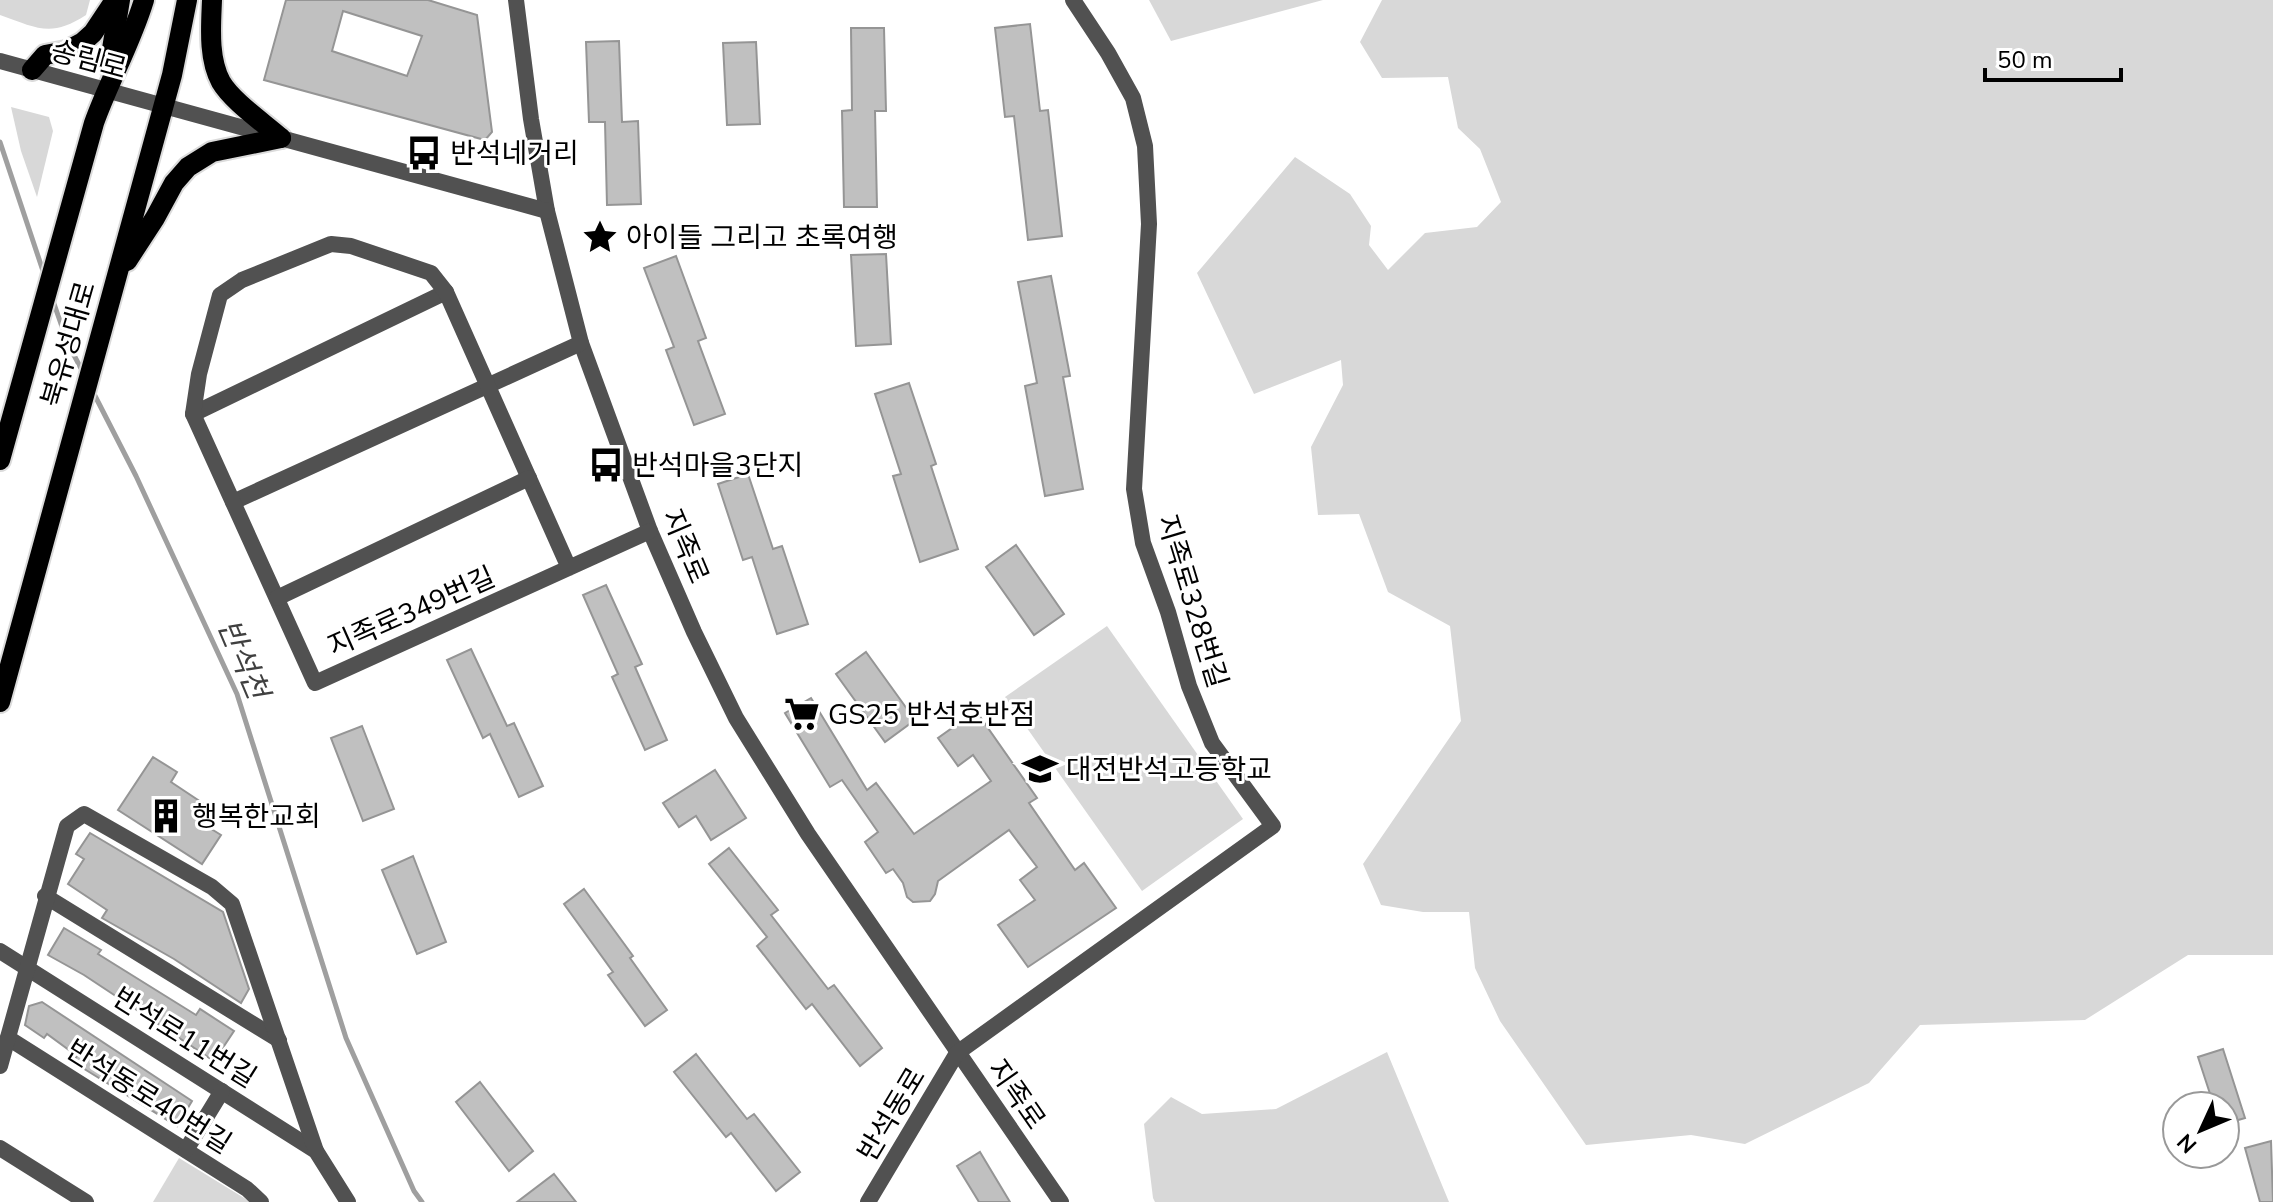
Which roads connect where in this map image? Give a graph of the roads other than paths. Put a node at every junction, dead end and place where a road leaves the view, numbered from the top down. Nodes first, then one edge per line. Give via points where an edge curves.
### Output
1 (118, 0) edge
2 (144, 0) edge
3 (212, 0) edge
4 (516, 0) edge
5 (1073, 0) edge
6 (188, 2) edge
7 (0, 61) edge
8 (32, 70) junction
9 (106, 90) junction
10 (164, 106) junction
11 (281, 138) junction
12 (547, 211) junction
13 (113, 290) junction
14 (446, 292) junction
15 (581, 343) junction
16 (488, 386) junction
17 (193, 414) junction
18 (0, 460) edge
19 (529, 478) junction
20 (233, 502) junction
21 (650, 531) junction
22 (569, 568) junction
23 (277, 598) junction
24 (0, 702) edge
25 (45, 896) junction
26 (0, 951) edge
27 (26, 967) junction
28 (8, 1038) junction
29 (279, 1040) junction
30 (957, 1053) junction
31 (0, 1066) edge
32 (222, 1091) junction
33 (0, 1148) edge
34 (186, 1150) junction
35 (316, 1151) junction
36 (86, 1202) edge
37 (261, 1202) edge
38 (348, 1202) edge
39 (868, 1202) edge
40 (1061, 1202) edge

1 - 8 main road via 83,42 45,55
1 - 9 main road
2 - 9 main road, 북유성대로
3 - 11 main road via 212,51 220,80
4 - 12 street, 지족로
5 - 30 street, 지족로328번길 via 1133,98 1145,146 1149,224 1134,489 1143,543 1212,743 1273,826
6 - 10 main road, 북유성대로
7 - 8 street, 송림로
8 - 9 street, 송림로
9 - 10 street, 송림로
9 - 18 main road, 북유성대로
10 - 11 street
10 - 13 main road, 북유성대로
11 - 12 street
11 - 13 main road via 212,152 188,167
12 - 15 street, 지족로
13 - 24 main road, 북유성대로
14 - 16 street
14 - 17 street
14 - 17 street via 431,273 331,244 242,280 220,295
15 - 16 street
15 - 21 street, 지족로
16 - 19 street
16 - 20 street
17 - 20 street, 지족로349번길
19 - 22 street
19 - 23 street
20 - 23 street, 지족로349번길
21 - 22 street, 지족로349번길
21 - 30 street, 지족로 via 736,718
22 - 23 street, 지족로349번길 via 315,683
25 - 27 street, 반석로11번길
25 - 29 street, 반석로11번길
25 - 29 street, 반석로11번길 via 67,826 84,814 212,887 232,904
26 - 27 street, 반석로11번길
27 - 28 street
27 - 32 street, 반석로11번길
28 - 31 street
28 - 34 street, 반석동로40번길
29 - 35 street, 반석로11번길
30 - 39 street, 반석동로
30 - 40 street, 지족로
32 - 34 street
32 - 35 street, 반석로11번길
33 - 36 street
34 - 37 street, 반석동로40번길
35 - 38 street, 반석로11번길

